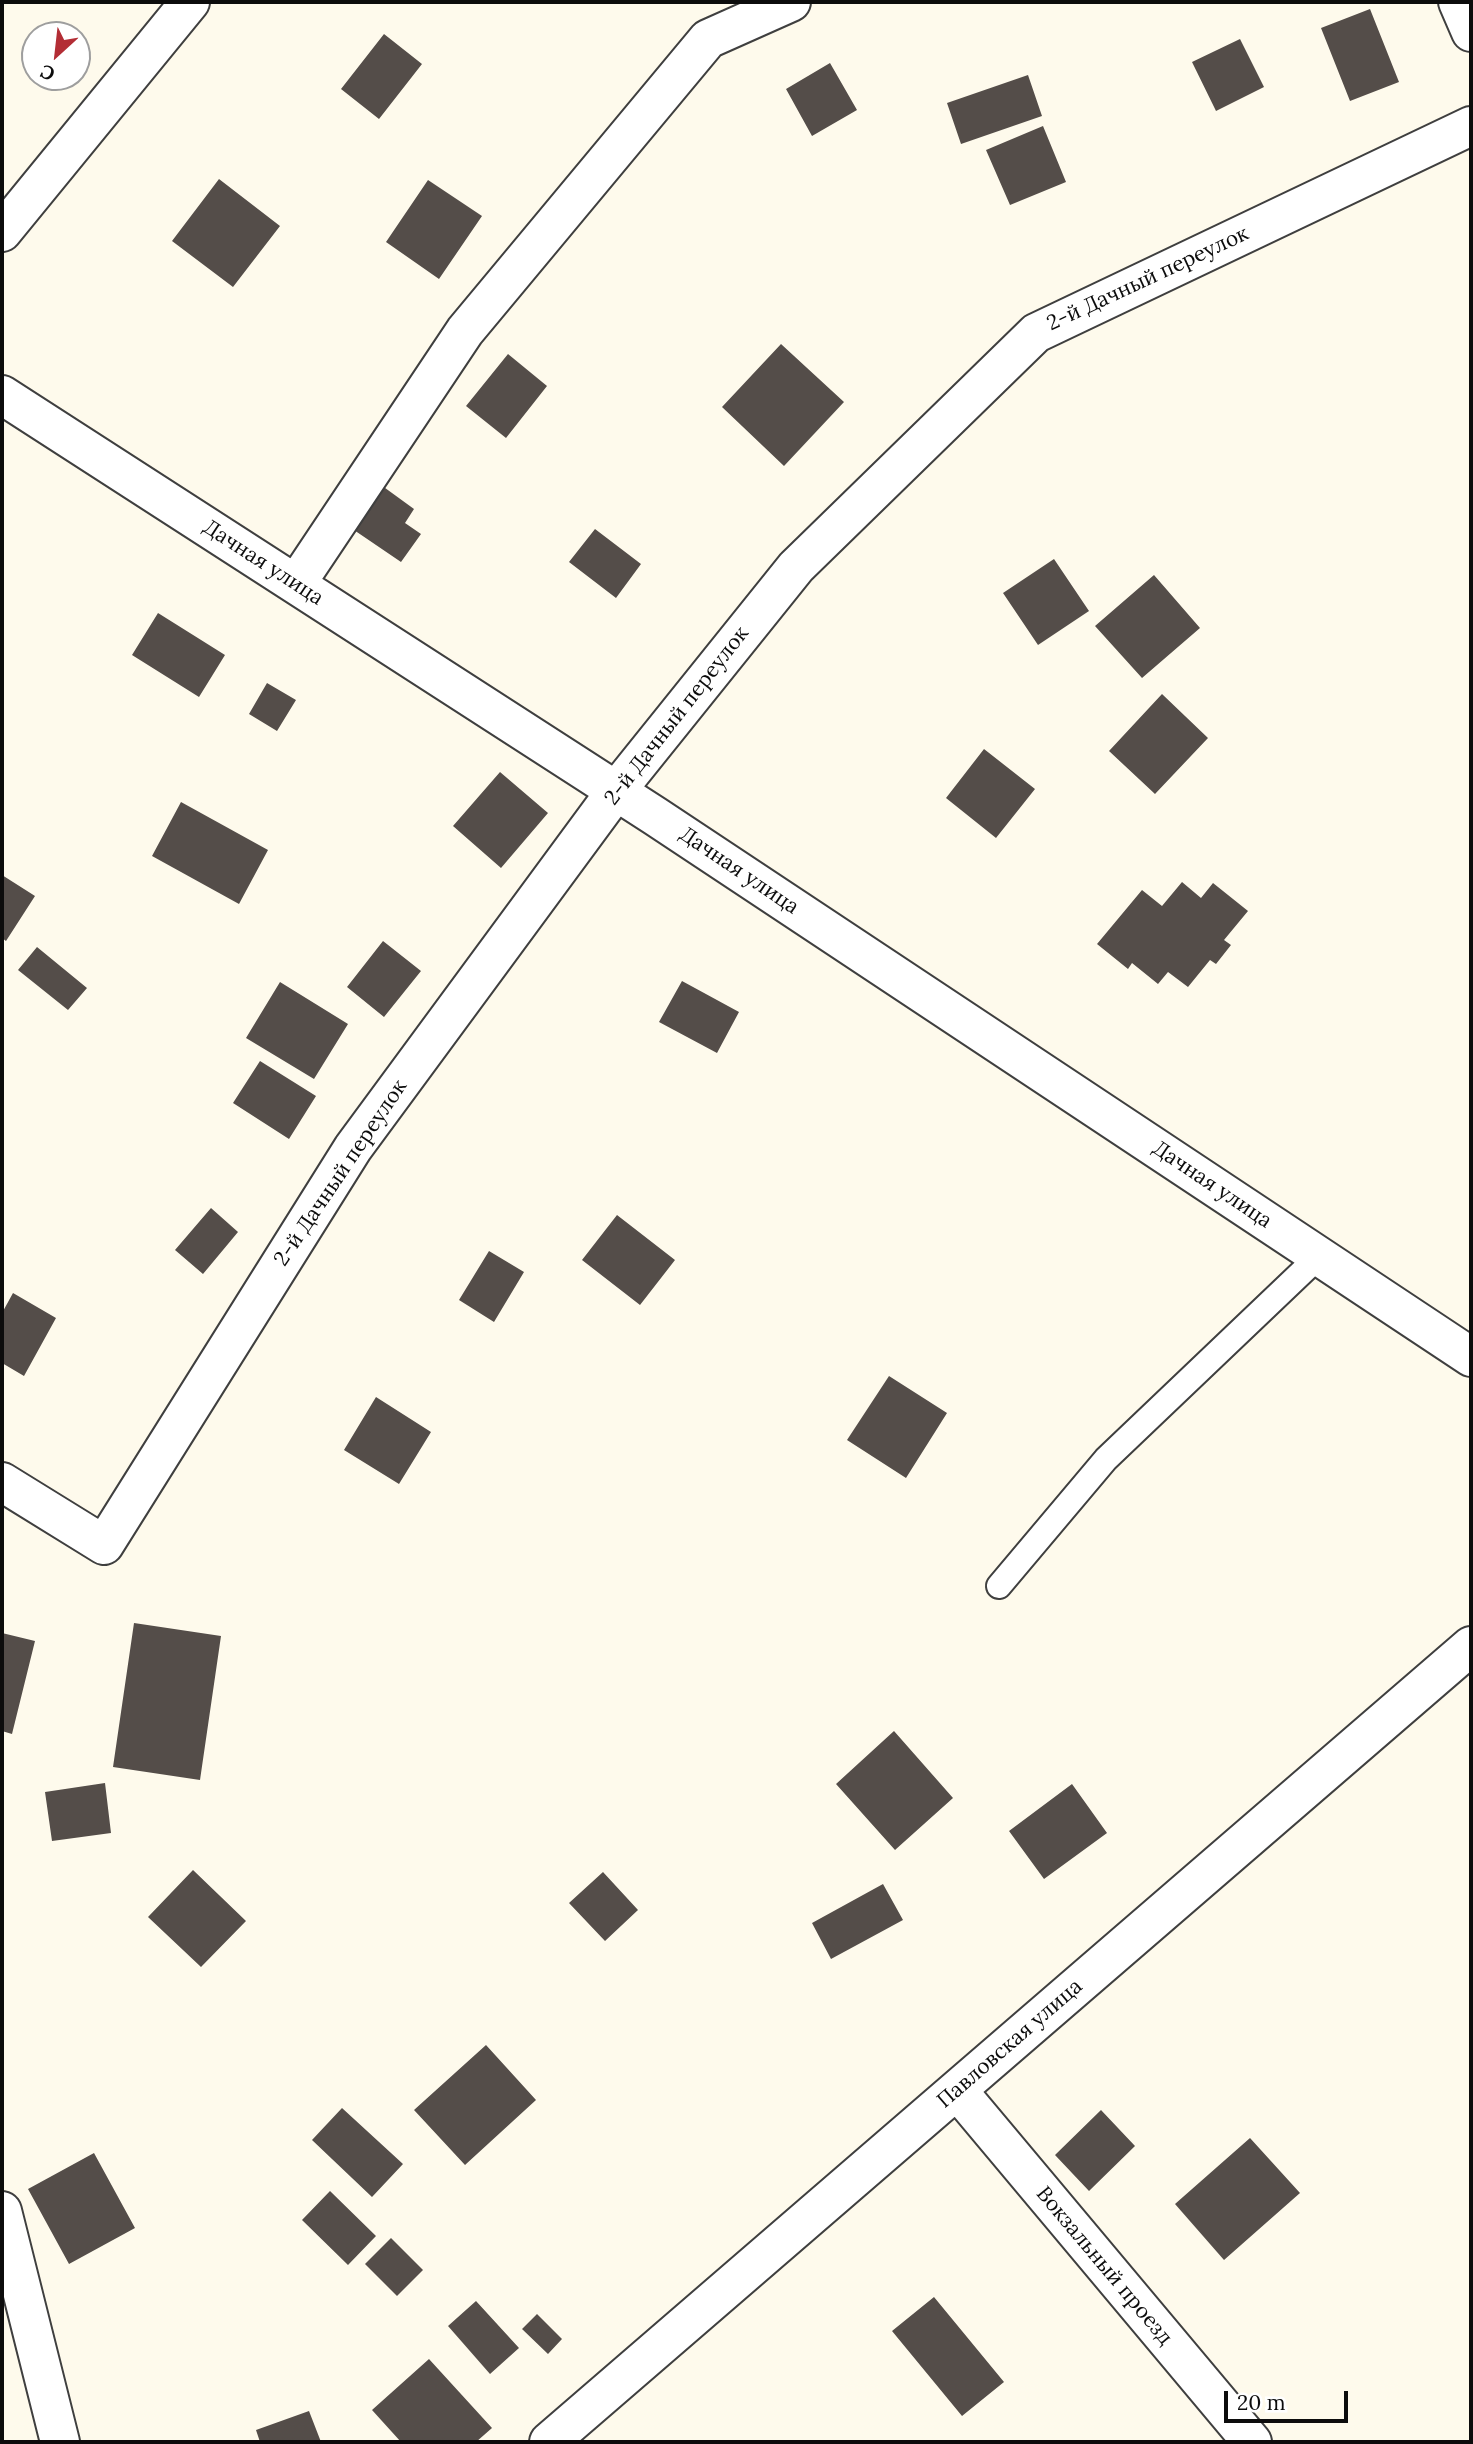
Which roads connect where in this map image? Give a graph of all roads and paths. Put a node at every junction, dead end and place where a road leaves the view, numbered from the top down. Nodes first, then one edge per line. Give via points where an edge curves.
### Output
1 (190, 2) edge
2 (791, 2) edge
3 (1458, 2) edge
4 (1471, 32) edge
5 (1471, 126) edge
6 (2, 232) edge
7 (2, 395) edge
8 (296, 584) junction
9 (616, 791) junction
10 (1319, 1256) junction
11 (1471, 1357) edge
12 (2, 1482) edge
13 (999, 1586) dead end
14 (1471, 1646) edge
15 (957, 2090) junction
16 (2, 2211) edge
17 (60, 2442) edge
18 (549, 2442) edge
19 (1252, 2442) edge

1 - 6 street
2 - 8 street via 708,39 465,331
3 - 4 street
5 - 9 street, 2-й Дачный переулок via 1036,332 796,567
7 - 8 street, Дачная улица
8 - 9 street, Дачная улица
9 - 10 street, Дачная улица
9 - 12 street, 2-й Дачный переулок via 353,1149 104,1545
10 - 11 street, Дачная улица
10 - 13 lane via 1106,1459
14 - 15 street, Павловская улица
15 - 18 street, Павловская улица
15 - 19 street, Вокзальный проезд
16 - 17 street

